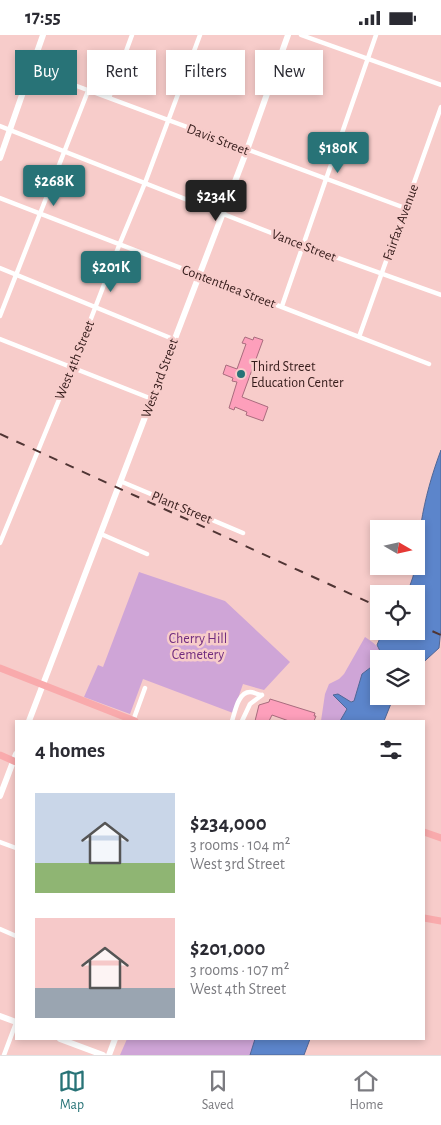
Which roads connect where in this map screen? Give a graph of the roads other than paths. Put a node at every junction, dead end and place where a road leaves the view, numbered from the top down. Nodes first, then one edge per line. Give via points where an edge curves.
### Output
1 (42, 35) edge
2 (132, 35) edge
3 (200, 35) edge
4 (288, 35) edge
5 (301, 35) edge
6 (376, 35) edge
7 (37, 50) edge
8 (368, 60) junction
9 (441, 85) edge
10 (87, 94) edge
11 (22, 95) edge
12 (100, 95) edge
13 (109, 98) junction
14 (441, 107) edge
15 (167, 119) junction
16 (0, 126) edge
17 (10, 129) junction
18 (247, 150) junction
19 (64, 152) junction
20 (0, 158) edge
21 (326, 179) junction
22 (145, 183) junction
23 (0, 198) edge
24 (405, 208) junction
25 (41, 213) junction
26 (221, 213) junction
27 (120, 243) junction
28 (302, 245) junction
29 (0, 268) edge
30 (16, 274) junction
31 (198, 274) junction
32 (381, 275) junction
33 (441, 295) edge
34 (282, 306) junction
35 (95, 307) junction
36 (0, 315) edge
37 (359, 337) junction
38 (0, 339) edge
39 (173, 339) junction
40 (429, 364) dead end
41 (72, 368) junction
42 (152, 399) junction
43 (120, 481) junction
44 (243, 533) dead end
45 (101, 534) junction
46 (0, 543) edge
47 (147, 554) dead end
48 (0, 668) edge
49 (42, 685) junction
50 (145, 688) dead end
51 (246, 693) junction
52 (251, 703) junction
53 (28, 720) edge
54 (130, 720) edge
55 (133, 720) edge
56 (232, 720) edge
57 (242, 720) edge
58 (0, 755) edge
59 (15, 759) edge
60 (0, 796) edge
61 (425, 832) edge
62 (441, 838) edge
63 (0, 842) edge
64 (15, 848) edge
65 (425, 918) edge
66 (441, 921) edge
67 (0, 929) edge
68 (15, 935) edge
69 (0, 1015) edge
70 (15, 1022) edge
71 (15, 1026) edge
72 (63, 1040) edge
73 (115, 1040) edge
74 (4, 1055) edge
75 (103, 1055) edge
76 (109, 1055) edge

1 - 7 street
2 - 13 street
3 - 15 street, West 4th Street
4 - 18 street, West 3rd Street
5 - 8 street
6 - 8 street
8 - 9 street
8 - 21 street
10 - 19 street
11 - 17 street
12 - 13 street, Davis Street
13 - 15 street, Davis Street
14 - 24 street, Fairfax Avenue
15 - 18 street, Davis Street
15 - 22 street, West 4th Street
16 - 17 street, Vance Street
17 - 19 street, Vance Street
17 - 20 street
18 - 21 street, Davis Street
18 - 26 street, West 3rd Street
19 - 22 street, Vance Street
19 - 25 street
21 - 24 street, Davis Street
21 - 28 street
22 - 26 street, Vance Street
22 - 27 street, West 4th Street
23 - 25 street, Contenthea Street
24 - 32 street, Fairfax Avenue
25 - 27 street, Contenthea Street
25 - 30 street
26 - 28 street, Vance Street
26 - 31 street, West 3rd Street
27 - 31 street, Contenthea Street
27 - 35 street, West 4th Street
28 - 32 street, Vance Street
28 - 34 street
29 - 30 street
30 - 35 street
30 - 36 street
31 - 34 street, Contenthea Street
31 - 39 street, West 3rd Street
32 - 33 street, Vance Street
32 - 37 street, Fairfax Avenue
34 - 37 street, Contenthea Street
35 - 39 street
35 - 41 street, West 4th Street
37 - 40 street, Contenthea Street
38 - 41 street
39 - 42 street, West 3rd Street
41 - 42 street
41 - 46 street, West 4th Street
42 - 43 street, West 3rd Street
43 - 44 street, Plant Street
43 - 45 street, West 3rd Street
45 - 47 street
45 - 49 street, West 3rd Street
48 - 49 main road
49 - 53 street, West 3rd Street
49 - 54 main road
50 - 55 street
51 - 52 street
51 - 52 street via 262,695
51 - 56 street via 241,697
52 - 57 street
58 - 59 main road
59 - 60 street
61 - 62 main road
63 - 64 street
65 - 66 main road
67 - 68 street
69 - 70 street
71 - 74 street
72 - 75 street
73 - 76 street

